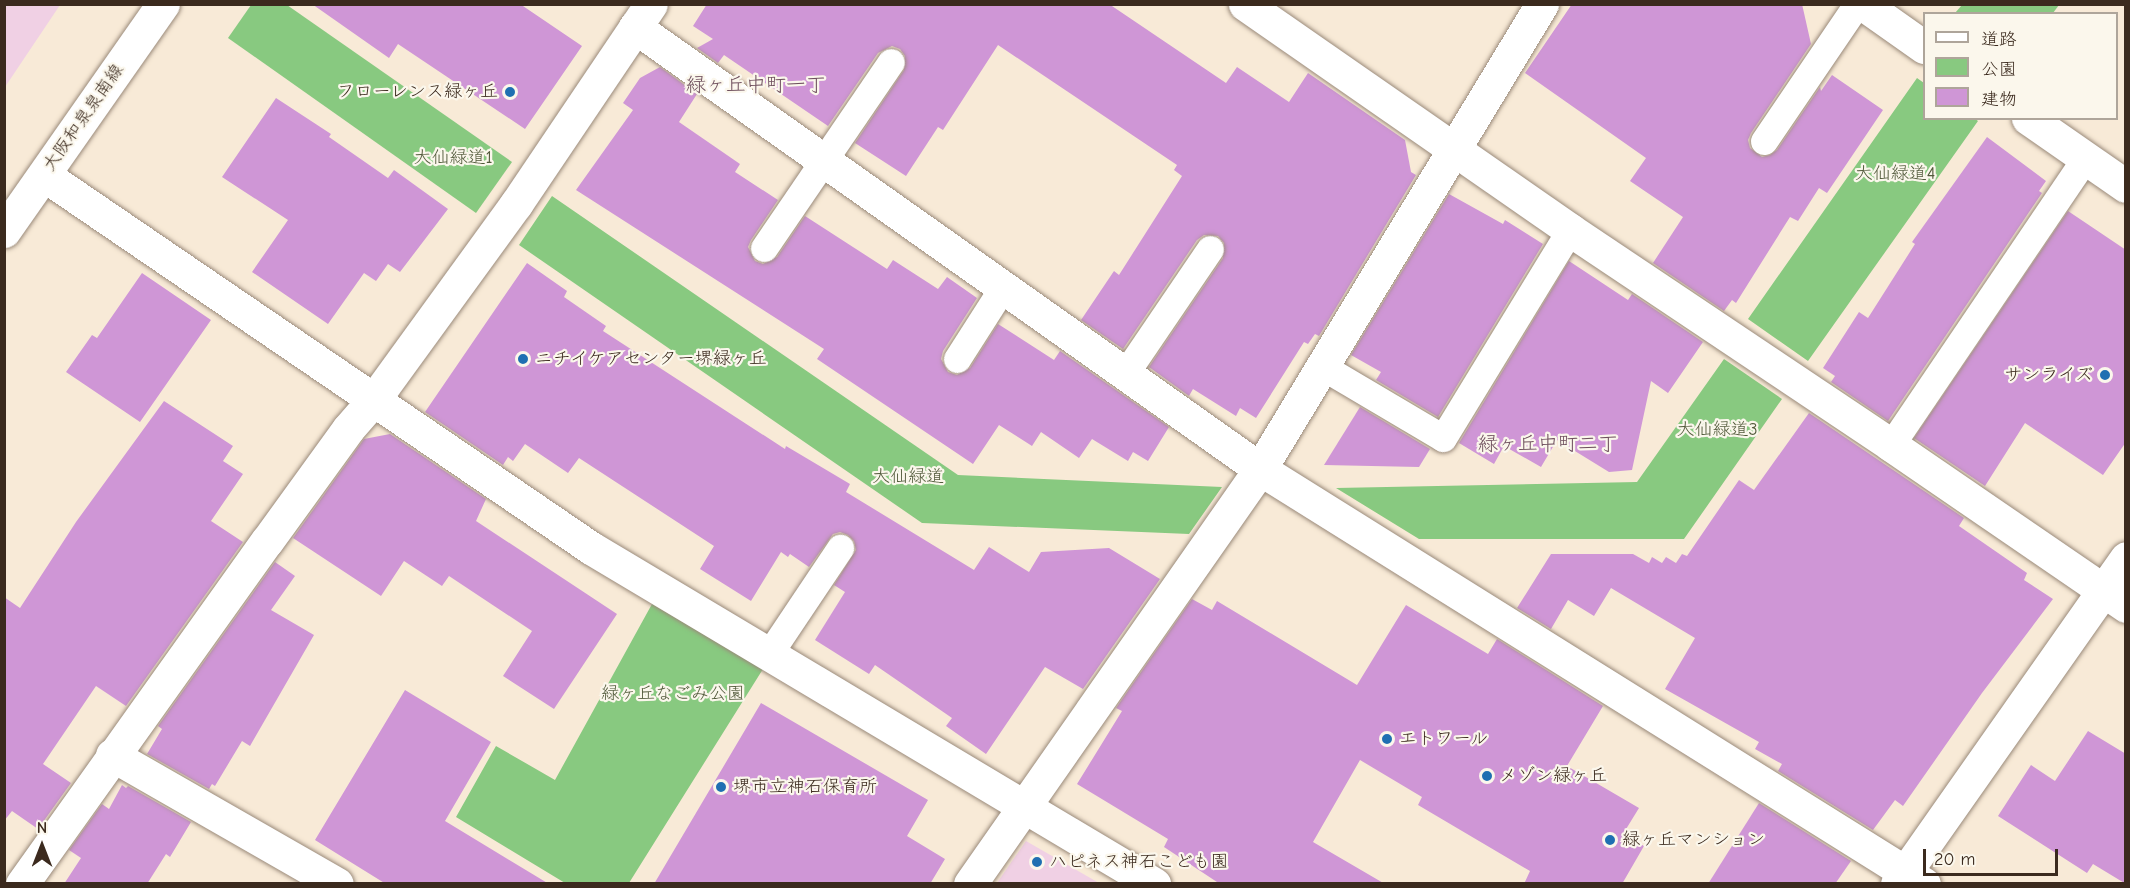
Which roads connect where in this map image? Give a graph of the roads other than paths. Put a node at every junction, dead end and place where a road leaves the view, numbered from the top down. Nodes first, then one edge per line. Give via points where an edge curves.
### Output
1 (163, 4) edge
2 (1245, 4) edge
3 (1542, 4) edge
4 (1857, 4) edge
5 (1863, 4) edge
6 (643, 16) edge
7 (1923, 46) edge
8 (891, 62) dead end
9 (2031, 120) edge
10 (1764, 141) dead end
11 (1453, 150) junction
12 (2085, 158) junction
13 (823, 160) junction
14 (44, 175) junction
15 (2126, 186) edge
16 (1570, 230) junction
17 (4, 231) edge
18 (764, 248) dead end
19 (1210, 249) dead end
20 (1003, 287) junction
21 (957, 358) dead end
22 (1323, 367) junction
23 (1125, 374) junction
24 (375, 398) junction
25 (1891, 445) junction
26 (1260, 470) junction
27 (840, 548) dead end
28 (2126, 558) edge
29 (2114, 598) edge
30 (769, 654) junction
31 (112, 755) junction
32 (1024, 806) junction
33 (1909, 879) edge
34 (22, 884) edge
35 (338, 884) edge
36 (970, 884) edge
37 (1154, 884) edge

1 - 14 street, 大阪和泉泉南線
2 - 11 street
3 - 11 street
4 - 10 lane
5 - 7 street
6 - 13 street
6 - 24 street via 516,204
8 - 13 lane
9 - 12 street
11 - 16 street
11 - 22 street
12 - 15 street
12 - 25 lane
13 - 18 lane
13 - 20 street
14 - 17 street, 大阪和泉泉南線
14 - 24 street
16 - 22 lane via 1443,438
16 - 25 street
19 - 23 lane
20 - 21 lane
20 - 23 street
22 - 26 street
23 - 26 street
24 - 30 street via 591,548
24 - 31 street via 348,429
25 - 29 street
26 - 32 street
26 - 33 street
27 - 30 lane
28 - 29 street
29 - 33 street
30 - 32 street
31 - 34 street
31 - 35 street
32 - 36 street
32 - 37 street

